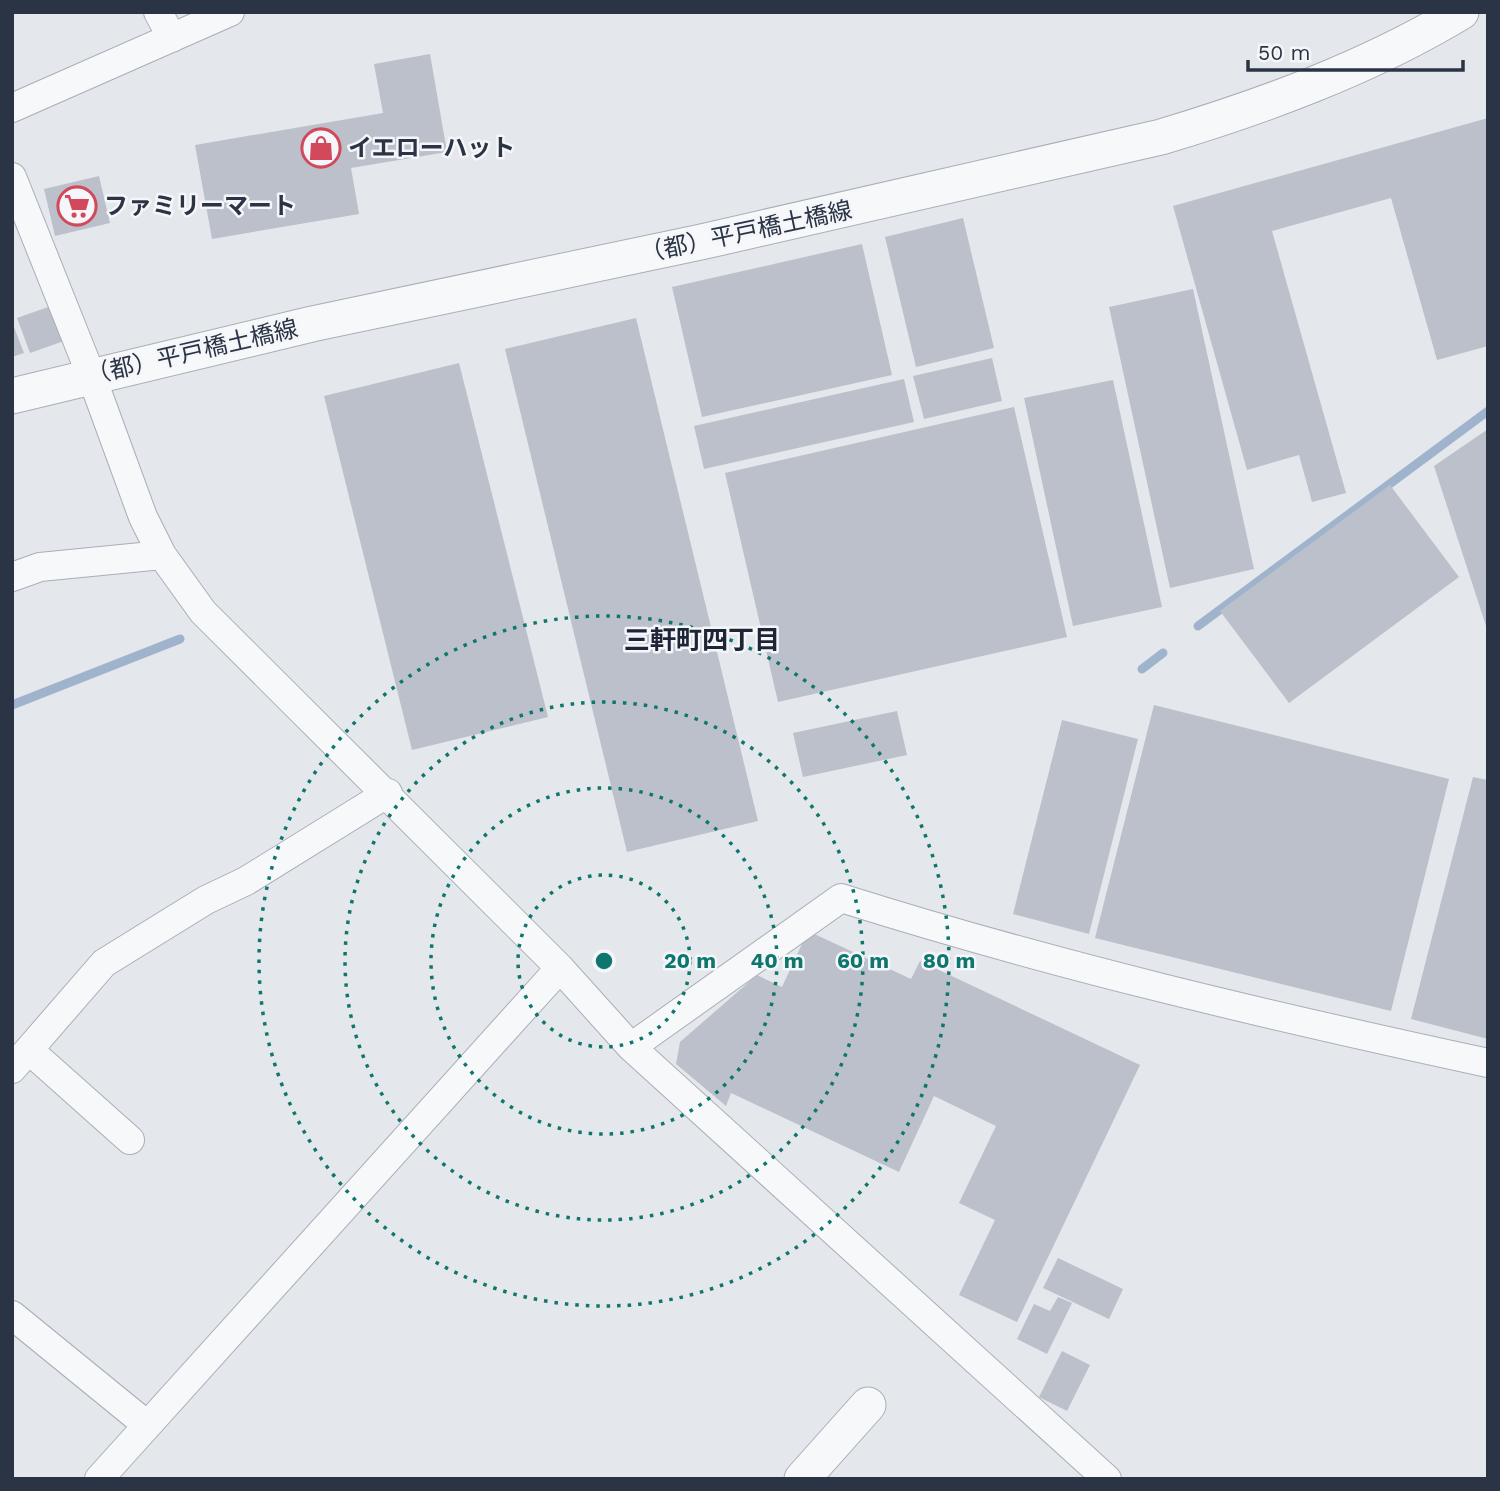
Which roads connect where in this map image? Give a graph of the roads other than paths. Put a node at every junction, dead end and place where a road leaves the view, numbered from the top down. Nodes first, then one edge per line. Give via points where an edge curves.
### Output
1 (158, 12) edge
2 (230, 12) edge
3 (1461, 12) edge
4 (172, 38) junction
5 (12, 108) edge
6 (12, 177) edge
7 (91, 375) junction
8 (12, 396) edge
9 (162, 555) junction
10 (12, 577) edge
11 (387, 793) junction
12 (560, 968) junction
13 (631, 1047) junction
14 (21, 1059) edge
15 (1488, 1063) edge
16 (130, 1140) dead end
17 (12, 1315) edge
18 (868, 1405) dead end
19 (147, 1425) junction
20 (99, 1479) edge
21 (802, 1479) edge
22 (1107, 1479) edge

1 - 4 street
2 - 4 street
3 - 7 street, （都）平戸橋土橋線 via 1297,92 1161,137
4 - 5 street
6 - 7 street
7 - 8 street, （都）平戸橋土橋線
7 - 9 street via 143,517
9 - 10 street via 40,567
9 - 11 street via 203,612
11 - 12 street
11 - 14 street via 104,963
12 - 13 street
12 - 19 street
13 - 15 street via 841,898 1052,959 1313,1026
13 - 22 street
14 - 16 street
17 - 19 street
18 - 21 street
19 - 20 street

